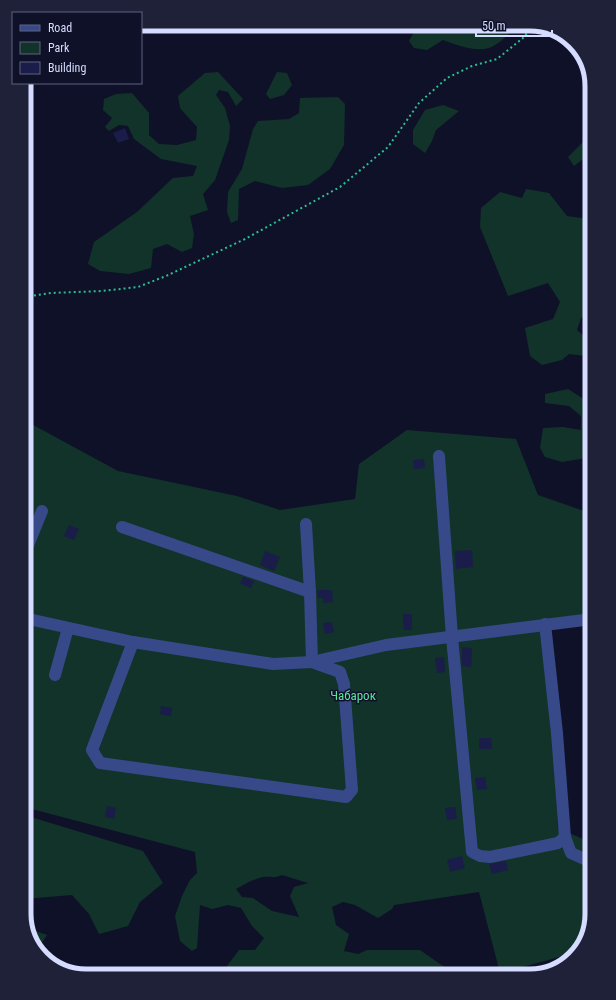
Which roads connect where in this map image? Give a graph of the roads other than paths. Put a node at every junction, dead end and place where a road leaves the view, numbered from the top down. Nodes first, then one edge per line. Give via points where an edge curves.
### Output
1 (439, 456) dead end
2 (42, 511) dead end
3 (306, 524) dead end
4 (122, 527) dead end
5 (31, 538) edge
6 (310, 592) junction
7 (31, 620) edge
8 (585, 620) edge
9 (545, 624) junction
10 (68, 628) junction
11 (452, 637) junction
12 (133, 642) junction
13 (312, 662) junction
14 (55, 675) dead end
15 (565, 837) junction
16 (585, 859) edge

1 - 11 street
2 - 5 street
3 - 6 street
4 - 6 street
6 - 13 street
7 - 10 street
8 - 9 street
9 - 11 street
9 - 15 street
10 - 12 street
10 - 14 street
11 - 13 street via 386,645
11 - 15 street via 472,852 490,857 558,843
12 - 13 street via 273,664
12 - 13 street via 92,750 100,763 346,797 352,790 344,684 340,672
15 - 16 street via 571,853

